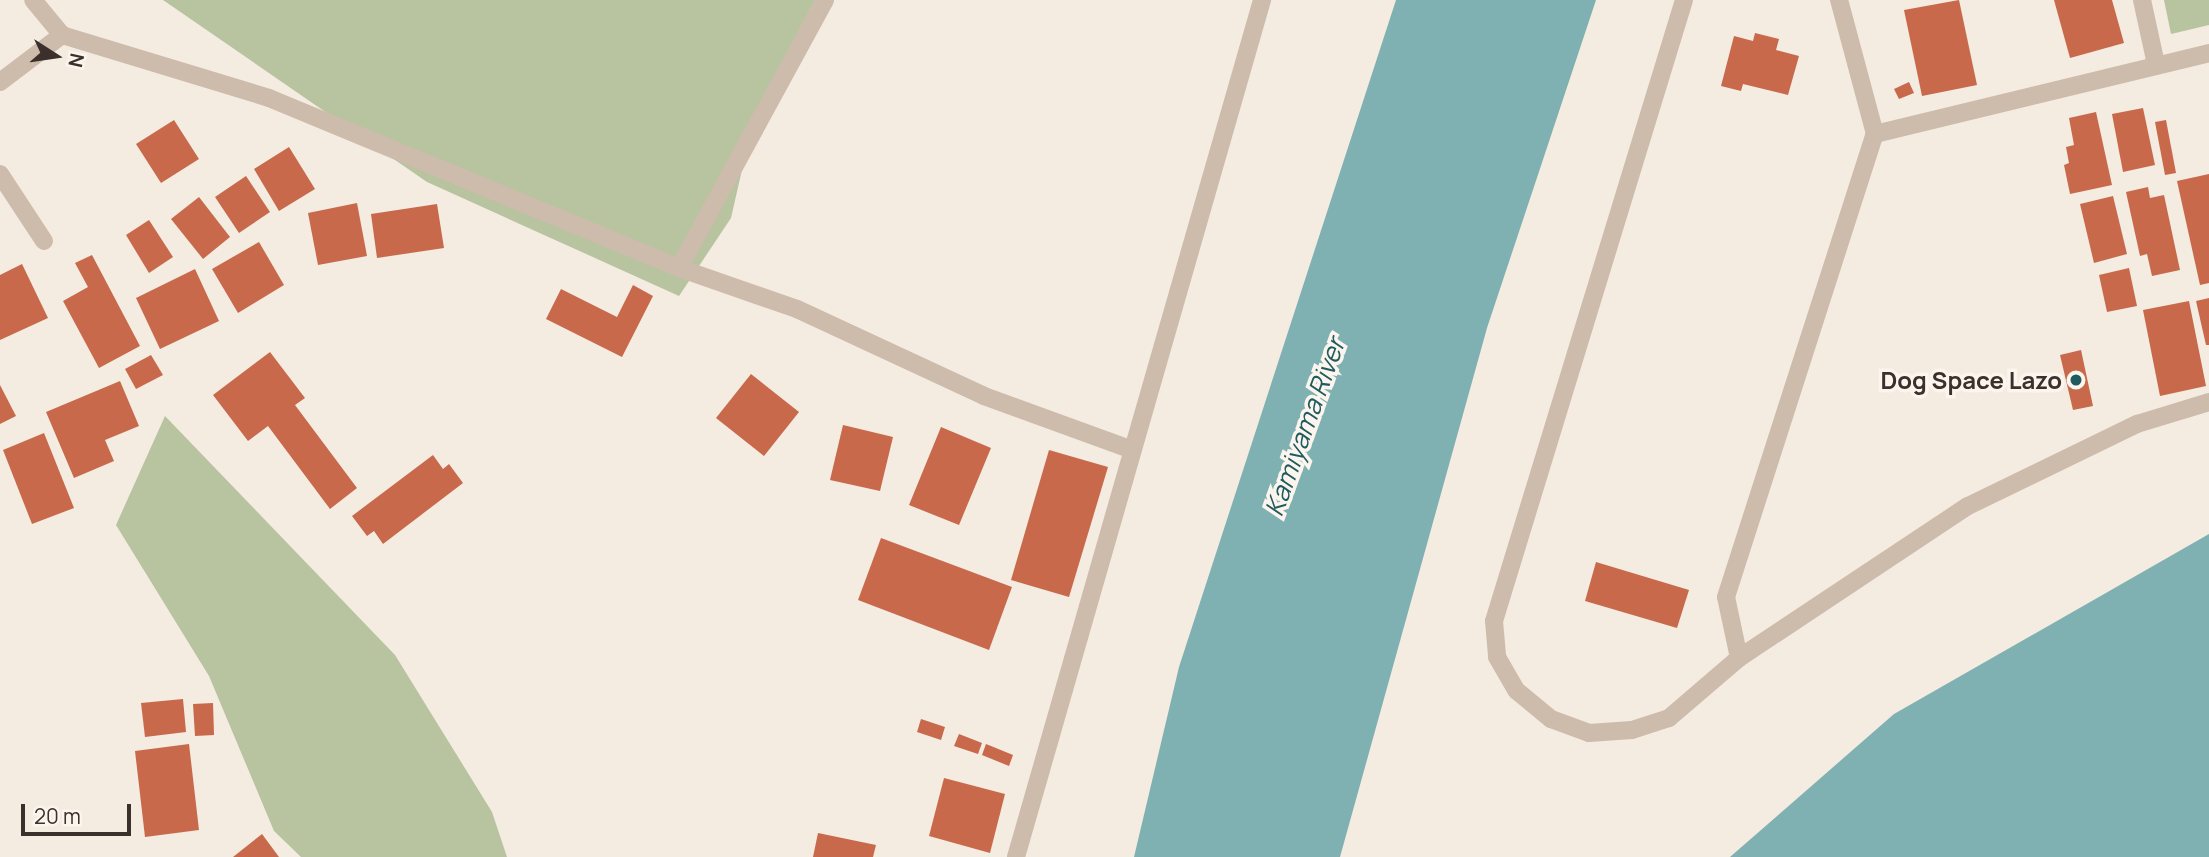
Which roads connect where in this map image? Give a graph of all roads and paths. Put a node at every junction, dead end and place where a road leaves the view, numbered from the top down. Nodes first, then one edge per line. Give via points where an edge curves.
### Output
1 (33, 0) edge
2 (825, 0) edge
3 (1262, 0) edge
4 (1684, 0) edge
5 (1839, 0) edge
6 (2142, 0) edge
7 (62, 35) junction
8 (2209, 53) edge
9 (2156, 64) junction
10 (0, 82) edge
11 (1875, 134) junction
12 (0, 174) edge
13 (44, 240) dead end
14 (679, 268) junction
15 (2209, 402) edge
16 (1132, 450) junction
17 (1739, 658) junction
18 (1016, 857) edge

1 - 7 street
2 - 14 street
3 - 16 street
4 - 17 street via 1494,633 1497,657 1517,691 1550,719 1589,733 1632,730 1669,718
5 - 11 street
6 - 9 street
7 - 10 street
7 - 14 street via 269,98
8 - 9 street
9 - 11 street
11 - 17 street via 1726,597
12 - 13 street
14 - 16 street via 797,309 984,396
15 - 17 street via 2137,425 1968,506
16 - 18 street

